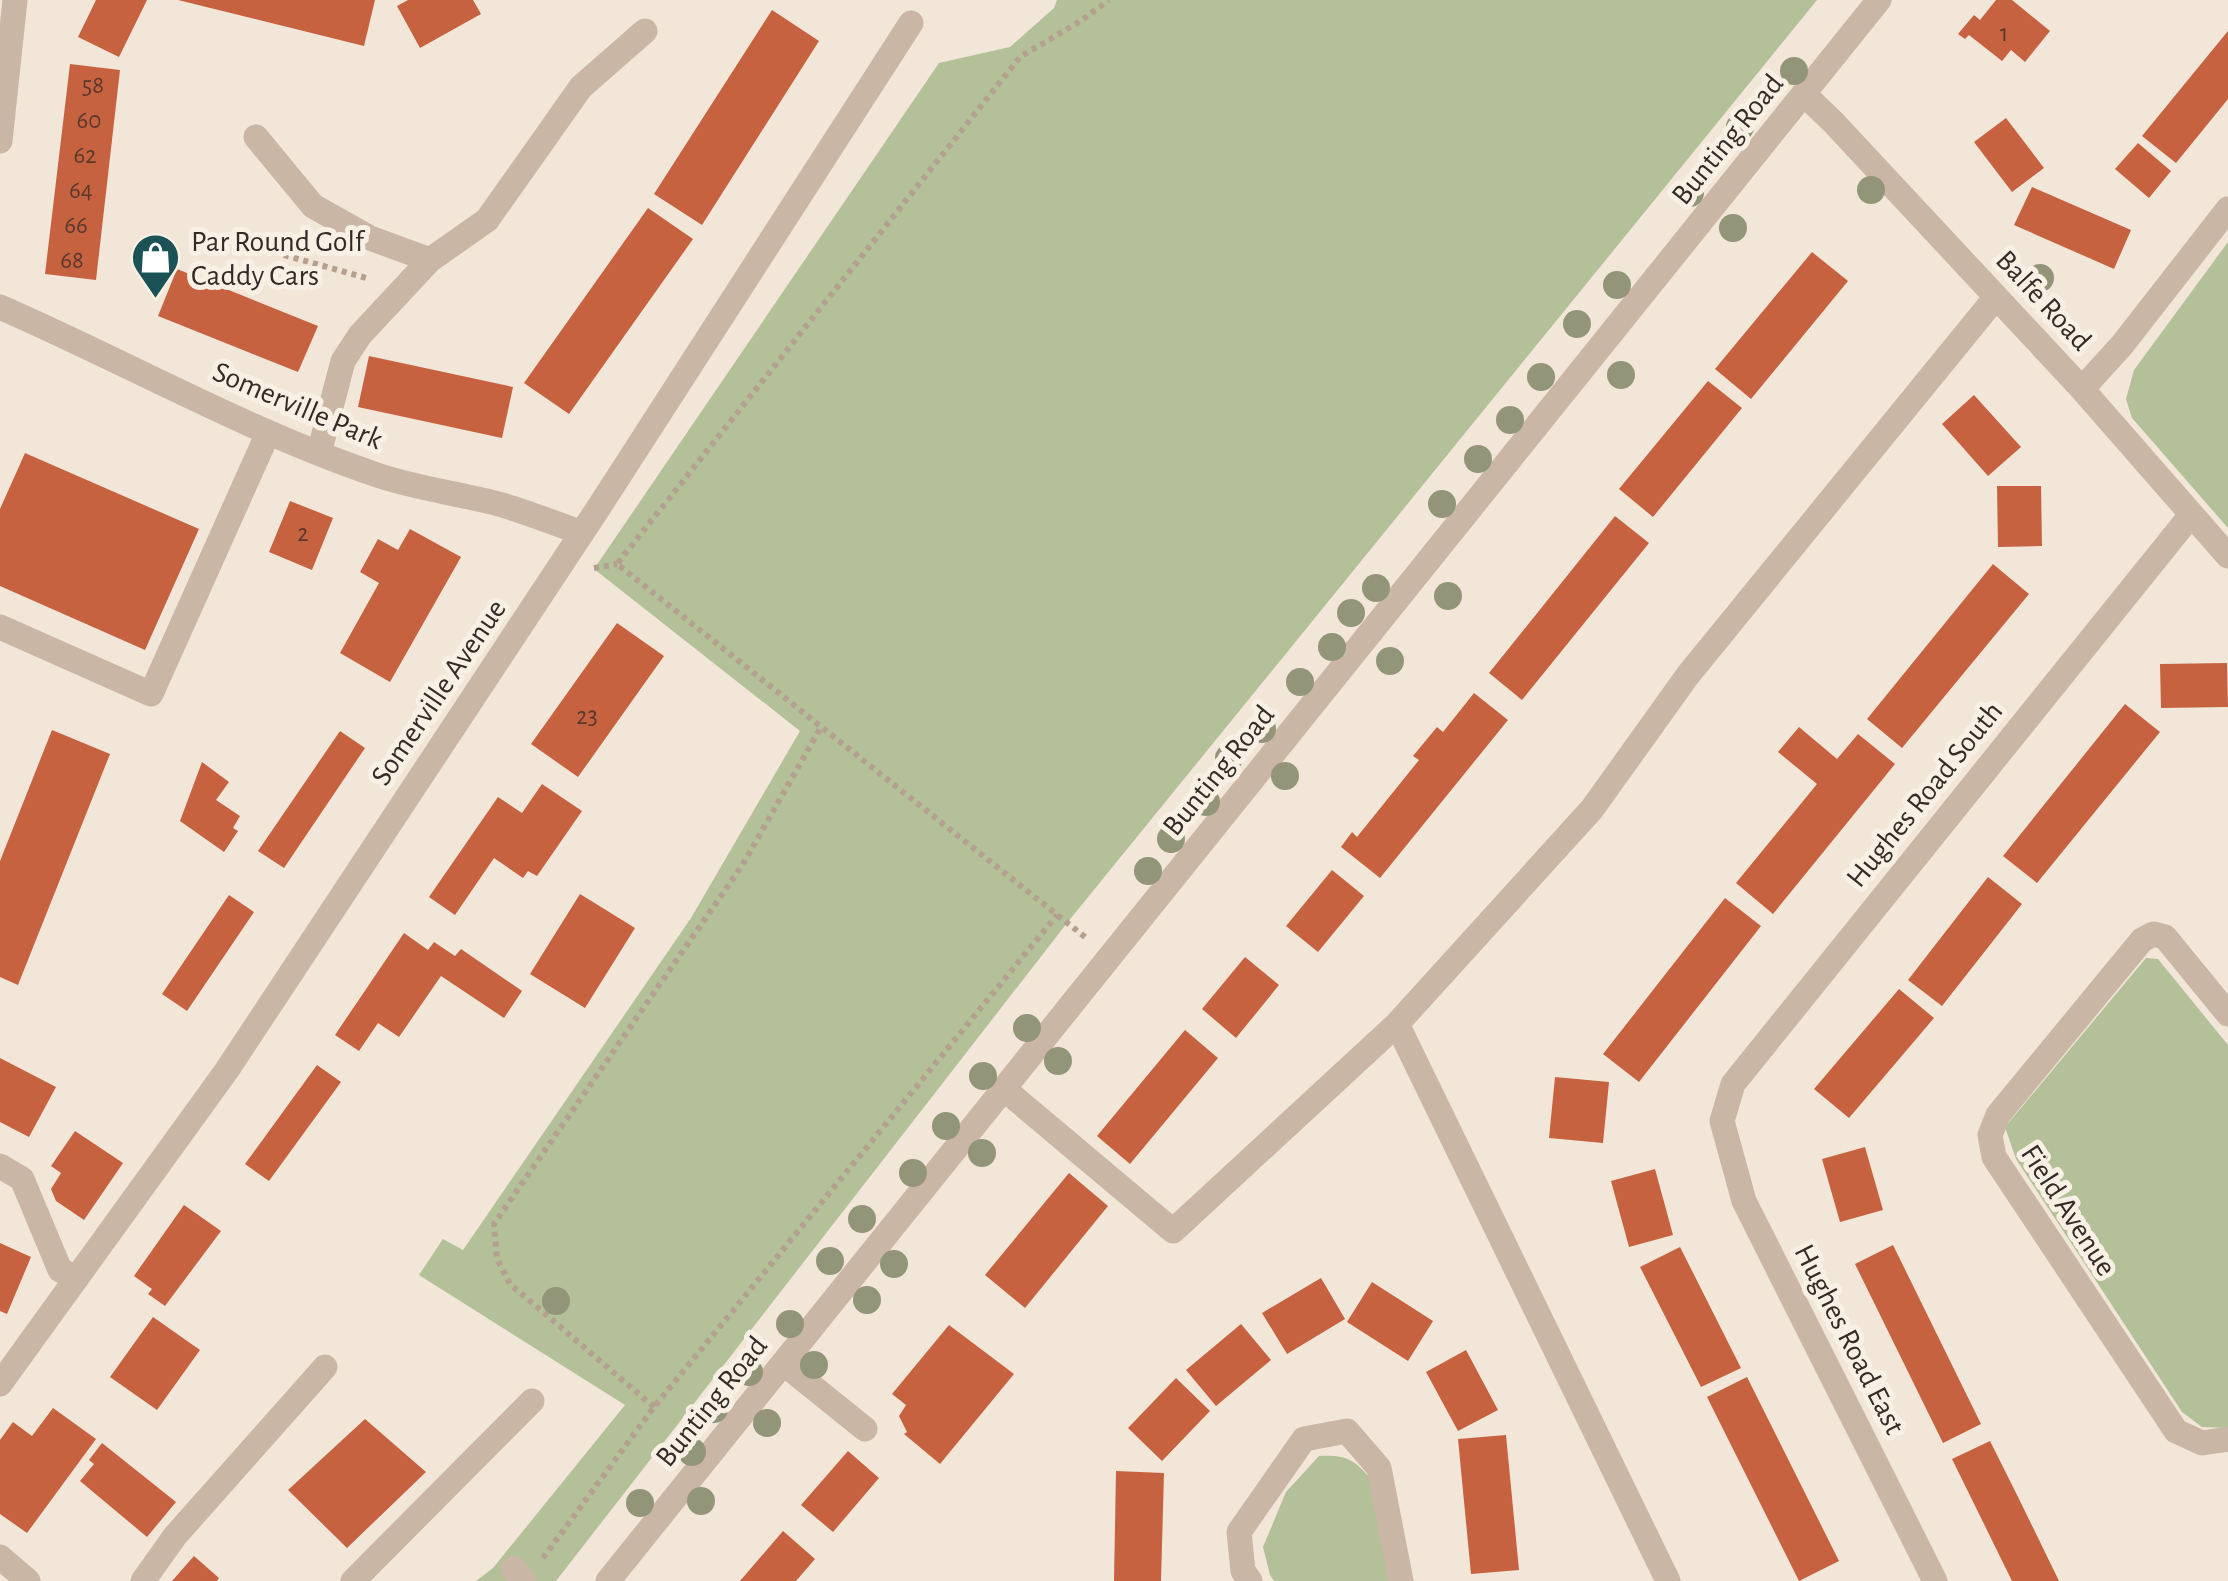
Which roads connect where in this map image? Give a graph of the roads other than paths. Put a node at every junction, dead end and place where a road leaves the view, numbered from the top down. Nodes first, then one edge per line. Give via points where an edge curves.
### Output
1 (15, 0) edge
2 (1880, 0) edge
3 (911, 23) dead end
4 (645, 31) dead end
5 (1805, 95) junction
6 (256, 137) dead end
7 (0, 141) edge
8 (2228, 209) edge
9 (430, 260) junction
10 (1996, 297) junction
11 (0, 307) edge
12 (2082, 389) junction
13 (268, 432) junction
14 (320, 453) junction
15 (2191, 515) junction
16 (582, 534) junction
17 (2228, 556) edge
18 (0, 627) edge
19 (2228, 1014) edge
20 (1397, 1024) junction
21 (1004, 1088) junction
22 (1722, 1122) joint
23 (0, 1166) edge
24 (76, 1278) junction
25 (783, 1362) junction
26 (325, 1368) dead end
27 (3, 1372) edge
28 (532, 1400) dead end
29 (865, 1429) dead end
30 (2228, 1439) edge
31 (0, 1557) edge
32 (28, 1581) edge
33 (143, 1581) edge
34 (353, 1581) edge
35 (608, 1581) edge
36 (1250, 1581) edge
37 (1401, 1581) edge
38 (1668, 1581) edge
39 (1935, 1581) edge

1 - 7 street
2 - 5 street, Bunting Road
3 - 16 street, Somerville Avenue
4 - 9 street via 580,87 487,220
5 - 10 street, Balfe Road
5 - 21 street, Bunting Road
6 - 9 street via 314,206 370,238
8 - 12 street
9 - 14 street via 343,360
10 - 12 street, Balfe Road
10 - 20 street via 1688,675 1592,809
11 - 13 street, Somerville Park
12 - 15 street, Balfe Road
13 - 14 street, Somerville Park
13 - 18 street via 150,694
14 - 16 street, Somerville Park
15 - 17 street, Balfe Road
15 - 22 street, Hughes Road South via 1733,1084
16 - 24 street, Somerville Avenue via 226,1070
19 - 30 street, Field Avenue via 2165,938 2153,934 1998,1115 1990,1135 1994,1157 2176,1432 2202,1443
20 - 21 street via 1173,1231
20 - 38 street
21 - 25 street, Bunting Road
22 - 39 street, Hughes Road East via 1744,1201
23 - 24 street via 22,1179 60,1270
24 - 27 street, Somerville Avenue
25 - 29 street
25 - 35 street, Bunting Road
26 - 33 street
28 - 34 street
31 - 32 street
36 - 37 street via 1239,1532 1304,1438 1347,1431 1379,1468

